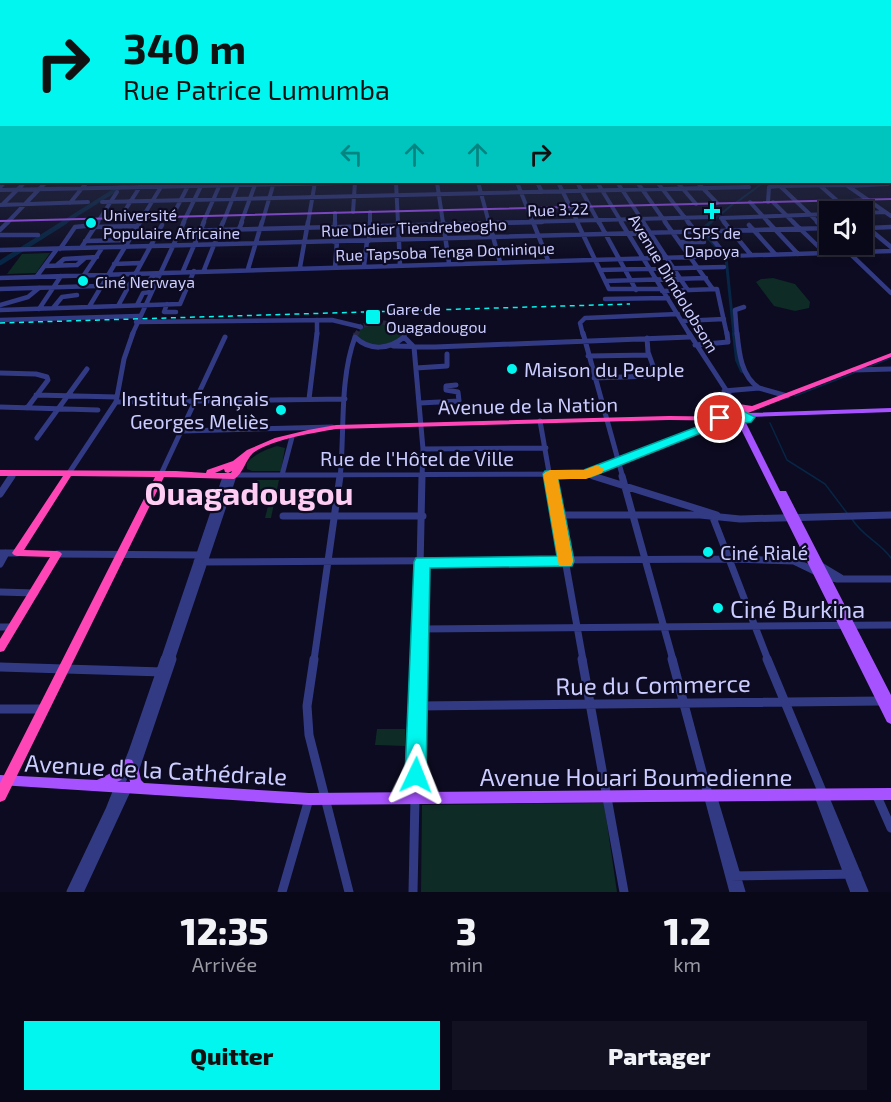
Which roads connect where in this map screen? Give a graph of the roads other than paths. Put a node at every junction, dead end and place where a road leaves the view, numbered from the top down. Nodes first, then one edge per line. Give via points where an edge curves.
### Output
1 (24, 183) edge
2 (45, 183) edge
3 (86, 183) edge
4 (142, 183) edge
5 (163, 183) edge
6 (221, 183) edge
7 (239, 183) edge
8 (255, 183) edge
9 (274, 183) edge
10 (295, 183) edge
11 (315, 183) edge
12 (334, 183) edge
13 (355, 183) edge
14 (394, 183) edge
15 (437, 183) edge
16 (478, 183) edge
17 (518, 183) edge
18 (538, 183) edge
19 (558, 183) edge
20 (578, 183) edge
21 (598, 183) edge
22 (618, 183) edge
23 (638, 183) edge
24 (658, 183) edge
25 (678, 183) edge
26 (698, 183) edge
27 (717, 183) edge
28 (817, 183) edge
29 (844, 183) edge
30 (188, 184) edge
31 (202, 184) edge
32 (888, 184) dead end
33 (847, 185) junction
34 (780, 186) junction
35 (821, 186) junction
36 (140, 187) junction
37 (161, 187) junction
38 (749, 187) dead end
39 (683, 188) junction
40 (703, 188) junction
41 (722, 188) junction
42 (0, 189) edge
43 (82, 189) junction
44 (643, 189) junction
45 (663, 189) junction
46 (16, 190) junction
47 (38, 190) junction
48 (603, 190) junction
49 (623, 190) junction
50 (582, 191) junction
51 (117, 192) dead end
52 (522, 192) junction
53 (542, 192) junction
54 (562, 192) junction
55 (481, 194) junction
56 (440, 195) junction
57 (397, 196) junction
58 (312, 197) junction
59 (332, 197) junction
60 (354, 197) junction
61 (269, 198) junction
62 (291, 198) junction
63 (250, 199) junction
64 (891, 199) edge
65 (213, 200) junction
66 (232, 200) junction
67 (836, 200) junction
68 (867, 200) junction
69 (152, 201) junction
70 (180, 201) junction
71 (195, 201) junction
72 (795, 201) junction
73 (88, 202) dead end
74 (102, 202) dead end
75 (111, 202) junction
76 (130, 202) junction
77 (750, 202) junction
78 (770, 202) junction
79 (70, 203) junction
80 (330, 203) dead end
81 (717, 203) junction
82 (25, 204) junction
83 (675, 204) junction
84 (696, 204) junction
85 (1, 205) edge
86 (633, 205) junction
87 (654, 205) junction
88 (591, 206) junction
89 (612, 206) junction
90 (570, 207) junction
91 (528, 208) junction
92 (486, 209) junction
93 (442, 210) junction
94 (397, 211) junction
95 (353, 212) junction
96 (370, 212) junction
97 (885, 212) junction
98 (309, 213) junction
99 (334, 213) junction
100 (873, 213) edge
101 (264, 214) junction
102 (809, 214) junction
103 (819, 214) edge
104 (226, 215) junction
105 (245, 215) junction
106 (787, 215) junction
107 (186, 216) junction
108 (207, 216) junction
109 (741, 216) junction
110 (762, 216) junction
111 (891, 216) edge
112 (172, 217) junction
113 (685, 217) junction
114 (711, 217) dead end
115 (120, 218) junction
116 (142, 218) junction
117 (641, 218) junction
118 (664, 218) junction
119 (99, 219) junction
120 (598, 219) junction
121 (620, 219) junction
122 (577, 220) junction
123 (0, 221) edge
124 (8, 221) junction
125 (532, 221) junction
126 (819, 222) edge
127 (489, 223) junction
128 (444, 224) junction
129 (162, 225) dead end
130 (399, 225) junction
131 (95, 226) junction
132 (370, 226) junction
133 (336, 227) junction
134 (891, 227) edge
135 (307, 228) junction
136 (819, 228) edge
137 (873, 228) edge
138 (136, 229) junction
139 (239, 229) junction
140 (261, 229) junction
141 (801, 229) junction
142 (0, 230) edge
143 (200, 230) junction
144 (221, 230) junction
145 (754, 230) junction
146 (775, 230) junction
147 (158, 231) junction
148 (180, 231) junction
149 (732, 231) junction
150 (674, 232) junction
151 (702, 232) junction
152 (651, 233) junction
153 (606, 234) junction
154 (629, 234) junction
155 (873, 234) edge
156 (0, 235) edge
157 (38, 235) dead end
158 (584, 235) junction
159 (539, 236) junction
160 (493, 237) junction
161 (446, 239) junction
162 (129, 240) junction
163 (399, 240) junction
164 (85, 241) junction
165 (368, 241) junction
166 (335, 242) junction
167 (681, 242) junction
168 (704, 242) dead end
169 (304, 243) junction
170 (256, 244) junction
171 (193, 245) junction
172 (214, 245) junction
173 (172, 246) junction
174 (124, 247) junction
175 (150, 247) junction
176 (819, 247) edge
177 (81, 248) junction
178 (102, 248) junction
179 (58, 249) junction
180 (891, 249) edge
181 (0, 250) edge
182 (873, 252) edge
183 (819, 253) edge
184 (775, 254) junction
185 (798, 254) junction
186 (751, 255) junction
187 (851, 255) edge
188 (691, 256) junction
189 (723, 256) junction
190 (97, 257) junction
191 (667, 257) junction
192 (620, 258) junction
193 (643, 258) junction
194 (596, 259) junction
195 (548, 260) junction
196 (500, 262) junction
197 (140, 263) junction
198 (449, 263) junction
199 (114, 264) junction
200 (400, 265) junction
201 (45, 266) junction
202 (364, 266) junction
203 (300, 267) junction
204 (334, 267) junction
205 (724, 267) dead end
206 (674, 268) junction
207 (698, 268) junction
208 (248, 269) junction
209 (649, 269) junction
210 (204, 270) junction
211 (600, 270) junction
212 (625, 270) junction
213 (183, 271) junction
214 (194, 271) junction
215 (135, 273) junction
216 (109, 274) junction
217 (159, 274) junction
218 (84, 275) junction
219 (37, 276) junction
220 (61, 276) junction
221 (10, 277) junction
222 (0, 278) edge
223 (681, 278) junction
224 (706, 278) junction
225 (656, 279) junction
226 (631, 280) junction
227 (606, 281) junction
228 (128, 285) junction
229 (102, 286) junction
230 (53, 287) junction
231 (39, 288) junction
232 (0, 289) edge
233 (687, 289) junction
234 (715, 289) junction
235 (151, 290) junction
236 (636, 290) junction
237 (662, 290) junction
238 (891, 293) edge
239 (77, 295) dead end
240 (668, 298) junction
241 (604, 299) dead end
242 (167, 304) junction
243 (137, 305) junction
244 (144, 305) junction
245 (118, 306) junction
246 (89, 307) junction
247 (744, 307) dead end
248 (0, 308) edge
249 (53, 308) junction
250 (32, 309) junction
251 (39, 309) junction
252 (176, 312) dead end
253 (678, 314) junction
254 (139, 316) junction
255 (25, 319) junction
256 (724, 319) junction
257 (0, 320) edge
258 (317, 320) junction
259 (682, 321) junction
260 (136, 322) junction
261 (361, 327) tunnel mouth
262 (690, 337) junction
263 (647, 338) junction
264 (584, 340) junction
265 (570, 342) junction
266 (695, 345) junction
267 (371, 346) junction
268 (389, 346) junction
269 (414, 347) junction
270 (586, 349) junction
271 (348, 353) junction
272 (447, 354) dead end
273 (649, 355) junction
274 (891, 355) edge
275 (588, 356) junction
276 (416, 368) junction
277 (87, 369) dead end
278 (891, 369) edge
279 (854, 370) junction
280 (0, 373) edge
281 (594, 378) junction
282 (456, 385) dead end
283 (759, 388) junction
284 (724, 391) junction
285 (36, 395) junction
286 (67, 396) junction
287 (787, 396) junction
288 (309, 399) junction
289 (345, 399) junction
290 (117, 400) junction
291 (197, 401) junction
292 (420, 403) junction
293 (0, 407) edge
294 (27, 408) junction
295 (756, 408) junction
296 (58, 409) junction
297 (98, 410) dead end
298 (888, 412) edge
299 (741, 415) junction
300 (606, 420) junction
301 (540, 421) junction
302 (422, 424) junction
303 (340, 427) junction
304 (182, 431) junction
305 (292, 437) junction
306 (37, 438) dead end
307 (546, 448) junction
308 (423, 449) junction
309 (619, 460) junction
310 (231, 472) junction
311 (4, 474) edge
312 (68, 474) junction
313 (161, 474) junction
314 (176, 474) junction
315 (550, 474) junction
316 (586, 474) junction
317 (282, 475) junction
318 (340, 475) junction
319 (423, 475) junction
320 (626, 487) junction
321 (0, 494) edge
322 (558, 515) junction
323 (633, 515) junction
324 (715, 515) junction
325 (891, 515) edge
326 (284, 516) dead end
327 (333, 516) junction
328 (423, 516) junction
329 (793, 518) junction
330 (3, 553) edge
331 (17, 553) junction
332 (57, 554) junction
333 (119, 555) junction
334 (201, 558) junction
335 (730, 559) junction
336 (566, 561) junction
337 (645, 561) junction
338 (327, 562) junction
339 (422, 562) junction
340 (0, 564) edge
341 (816, 568) junction
342 (841, 578) junction
343 (891, 579) edge
344 (0, 592) edge
345 (34, 593) junction
346 (891, 625) edge
347 (663, 626) junction
348 (756, 626) junction
349 (847, 626) junction
350 (0, 627) edge
351 (13, 627) junction
352 (578, 627) junction
353 (420, 629) junction
354 (0, 648) edge
355 (0, 667) edge
356 (63, 670) junction
357 (163, 672) junction
358 (784, 702) junction
359 (685, 703) junction
360 (887, 703) edge
361 (592, 704) junction
362 (418, 706) junction
363 (0, 709) edge
364 (43, 709) junction
365 (891, 719) edge
366 (131, 767) junction
367 (4, 781) edge
368 (96, 785) junction
369 (124, 787) junction
370 (144, 789) junction
371 (876, 794) junction
372 (891, 794) edge
373 (0, 796) edge
374 (822, 796) junction
375 (609, 797) junction
376 (710, 797) junction
377 (415, 798) junction
378 (309, 799) junction
379 (326, 799) junction
380 (891, 828) edge
381 (853, 874) junction
382 (733, 876) junction
383 (71, 892) edge
384 (80, 892) edge
385 (282, 892) edge
386 (349, 892) edge
387 (413, 892) edge
388 (624, 892) edge
389 (734, 892) edge
390 (741, 892) edge
391 (855, 892) edge
392 (864, 892) edge

1 - 46 street
2 - 47 street
3 - 43 street
4 - 36 street
5 - 37 street
6 - 7 street
6 - 31 street
6 - 65 street
7 - 8 street
7 - 66 street
8 - 9 street
8 - 63 street
9 - 10 street
9 - 61 street
10 - 62 street
11 - 58 street
12 - 59 street
13 - 60 street
14 - 57 street
15 - 56 street
16 - 55 street
17 - 52 street
18 - 53 street
19 - 54 street
20 - 50 street
21 - 48 street, Avenue Dimdolobsom
22 - 49 street
23 - 44 street
24 - 45 street
25 - 39 street
26 - 40 street
27 - 41 street
28 - 35 street
29 - 33 street
30 - 31 street
30 - 37 street
30 - 70 street
31 - 71 street
32 - 33 street
33 - 35 street
33 - 68 street
34 - 35 street
34 - 72 street
34 - 78 street via 769,187
35 - 67 street
36 - 37 street
36 - 43 street
36 - 76 street
37 - 69 street
38 - 41 street
39 - 40 street
39 - 45 street
39 - 84 street
40 - 41 street
40 - 81 street
42 - 46 street
43 - 47 street
43 - 79 street
44 - 45 street
44 - 49 street
44 - 87 street
45 - 83 street
46 - 47 street
46 - 85 street
47 - 82 street
48 - 49 street
48 - 50 street
48 - 89 street, Avenue Dimdolobsom
49 - 86 street
50 - 54 street
50 - 88 street
51 - 75 street
52 - 53 street
52 - 55 street
52 - 91 street
53 - 54 street
54 - 90 street
55 - 56 street
55 - 92 street
56 - 57 street
56 - 93 street
57 - 60 street
57 - 94 street
58 - 59 street
58 - 62 street
58 - 98 street
59 - 60 street
59 - 80 street
60 - 95 street
61 - 62 street
61 - 63 street
61 - 101 street
63 - 66 street
63 - 105 street
64 - 68 main road
65 - 66 street
65 - 71 street
65 - 108 street
66 - 104 street
67 - 68 main road
67 - 72 main road
68 - 97 street
69 - 70 street
69 - 76 street
69 - 116 street
70 - 71 street
70 - 112 street
71 - 107 street
72 - 78 main road
72 - 102 street
73 - 79 street
74 - 75 street
75 - 76 street
75 - 119 street
76 - 115 street
77 - 78 main road
77 - 81 main road
77 - 110 street
78 - 106 street
79 - 82 street
81 - 84 main road
82 - 85 street
82 - 124 street
83 - 84 main road
83 - 87 main road
83 - 113 street
86 - 87 main road
86 - 89 main road
86 - 117 street
87 - 118 street
88 - 89 main road
88 - 90 main road
88 - 120 street
89 - 121 street, Avenue Dimdolobsom
90 - 91 main road
90 - 122 street
91 - 92 main road
91 - 125 street
92 - 93 main road
92 - 127 street
93 - 94 main road
93 - 128 street
94 - 96 main road
94 - 130 street
95 - 96 main road
95 - 99 main road
96 - 132 street
97 - 100 street
97 - 111 street
98 - 99 main road
98 - 101 main road
98 - 135 street
99 - 133 street
101 - 105 main road
101 - 140 street
102 - 103 street
102 - 106 street
102 - 126 street
104 - 105 main road
104 - 108 main road
104 - 144 street
105 - 139 street
106 - 110 street
106 - 141 street
107 - 108 main road
107 - 112 main road
107 - 148 street
108 - 143 street
109 - 110 street
109 - 145 street
109 - 149 street via 721,218
110 - 146 street
112 - 116 main road
113 - 114 street, Rue 3.22
113 - 118 street, Rue 3.22
113 - 151 street
115 - 116 main road
115 - 119 main road
116 - 138 street
117 - 118 street, Rue 3.22
117 - 121 street, Rue 3.22
117 - 152 street
118 - 150 street
119 - 124 main road
119 - 131 street
120 - 121 street, Rue 3.22
120 - 122 street, Rue 3.22
120 - 153 street
121 - 154 street, Avenue Dimdolobsom
122 - 125 street, Rue 3.22
122 - 158 street
123 - 124 main road
124 - 142 street
125 - 127 street, Rue 3.22
125 - 159 street
127 - 128 street, Rue 3.22
127 - 160 street
128 - 130 street, Rue 3.22
128 - 161 street
129 - 147 street
130 - 132 street, Rue 3.22
130 - 163 street
131 - 138 street
131 - 164 street
131 - 179 street via 75,226
132 - 133 street, Rue 3.22
132 - 165 street
133 - 135 street, Rue 3.22
133 - 166 street
134 - 137 street
135 - 140 street, Rue 3.22
135 - 169 street
136 - 141 street, Rue Didier Tiendrebeogho
138 - 147 street
138 - 162 street
139 - 140 street, Rue 3.22
139 - 144 street, Rue 3.22
140 - 170 street
141 - 146 street, Rue Didier Tiendrebeogho
141 - 176 street
143 - 144 street, Rue 3.22
143 - 148 street, Rue 3.22
143 - 171 street
144 - 172 street
145 - 146 street, Rue Didier Tiendrebeogho
145 - 149 street, Rue Didier Tiendrebeogho
145 - 184 street
146 - 185 street
147 - 175 street
148 - 173 street
149 - 151 street, Rue Didier Tiendrebeogho
149 - 186 street
150 - 151 street, Rue Didier Tiendrebeogho
150 - 152 street, Rue Didier Tiendrebeogho
150 - 167 street
151 - 189 street
152 - 154 street, Rue Didier Tiendrebeogho
152 - 191 street
153 - 154 street, Rue Didier Tiendrebeogho
153 - 158 street, Rue Didier Tiendrebeogho
153 - 192 street
154 - 193 street, Avenue Dimdolobsom
155 - 180 street
156 - 157 street
158 - 159 street, Rue Didier Tiendrebeogho
158 - 194 street
159 - 160 street, Rue Didier Tiendrebeogho
159 - 195 street
160 - 161 street, Rue Didier Tiendrebeogho
160 - 196 street
161 - 163 street, Rue Didier Tiendrebeogho
161 - 198 street
162 - 164 street
162 - 174 street
163 - 165 street, Rue Didier Tiendrebeogho
163 - 200 street
164 - 177 street
165 - 166 street, Rue Didier Tiendrebeogho
165 - 202 street
166 - 169 street, Rue Didier Tiendrebeogho
166 - 204 street
167 - 168 street
167 - 188 street
169 - 170 street, Rue Didier Tiendrebeogho
169 - 203 street
170 - 172 street, Rue Didier Tiendrebeogho
170 - 208 street
171 - 172 street, Rue Didier Tiendrebeogho
171 - 173 street, Rue Didier Tiendrebeogho
171 - 213 street
172 - 210 street
173 - 175 street, Rue Didier Tiendrebeogho
173 - 217 street
174 - 175 street, Rue Didier Tiendrebeogho
174 - 178 street, Rue Didier Tiendrebeogho
174 - 199 street
175 - 197 street
177 - 178 street, Rue Didier Tiendrebeogho
177 - 179 street, Rue Didier Tiendrebeogho
178 - 190 street
179 - 181 street, Rue Didier Tiendrebeogho
179 - 201 street
180 - 182 street, Rue Tapsoba Tenga Dominique
183 - 185 street, Rue Tapsoba Tenga Dominique
184 - 185 street, Rue Tapsoba Tenga Dominique
184 - 186 street, Rue Tapsoba Tenga Dominique
186 - 189 street, Rue Tapsoba Tenga Dominique
187 - 238 street
188 - 189 street, Rue Tapsoba Tenga Dominique
188 - 191 street, Rue Tapsoba Tenga Dominique
188 - 207 street
190 - 201 street via 85,258 79,264
190 - 218 street
191 - 193 street, Rue Tapsoba Tenga Dominique
191 - 206 street
192 - 193 street, Rue Tapsoba Tenga Dominique
192 - 194 street, Rue Tapsoba Tenga Dominique
192 - 212 street
193 - 209 street, Avenue Dimdolobsom
194 - 195 street, Rue Tapsoba Tenga Dominique
194 - 211 street
195 - 196 street, Rue Tapsoba Tenga Dominique
196 - 198 street, Rue Tapsoba Tenga Dominique
197 - 199 street
197 - 215 street
198 - 200 street, Rue Tapsoba Tenga Dominique
199 - 216 street
200 - 202 street, Rue Tapsoba Tenga Dominique
201 - 219 street
202 - 204 street, Rue Tapsoba Tenga Dominique
203 - 204 street, Rue Tapsoba Tenga Dominique
203 - 208 street, Rue Tapsoba Tenga Dominique
205 - 207 street
206 - 207 street
206 - 209 street
206 - 223 street
207 - 224 street
208 - 210 street, Rue Tapsoba Tenga Dominique
209 - 212 street
209 - 225 street, Avenue Dimdolobsom
210 - 214 street, Rue Tapsoba Tenga Dominique
211 - 212 street
211 - 227 street
212 - 226 street
213 - 214 street, Rue Tapsoba Tenga Dominique
213 - 217 street, Rue Tapsoba Tenga Dominique
214 - 242 street via 181,303
215 - 216 street, Rue Tapsoba Tenga Dominique
215 - 217 street, Rue Tapsoba Tenga Dominique
215 - 228 street
216 - 218 street, Rue Tapsoba Tenga Dominique
216 - 229 street
217 - 235 street via 145,287
218 - 220 street, Rue Tapsoba Tenga Dominique
219 - 220 street, Rue Tapsoba Tenga Dominique
219 - 221 street, Rue Tapsoba Tenga Dominique
220 - 230 street
221 - 222 street, Rue Tapsoba Tenga Dominique
221 - 232 street
223 - 224 street
223 - 225 street
223 - 233 street
224 - 234 street
225 - 226 street
225 - 237 street, Avenue Dimdolobsom
226 - 227 street
226 - 236 street
227 - 236 street via 609,289
228 - 229 street
228 - 245 street
229 - 230 street
229 - 246 street
230 - 231 street
230 - 251 street
231 - 232 street
231 - 248 street via 29,298 7,302
233 - 234 street
233 - 237 street
234 - 256 street
235 - 243 street via 143,293
235 - 244 street
236 - 237 street
237 - 240 street, Avenue Dimdolobsom
239 - 249 street via 62,297
240 - 241 street
240 - 253 street, Avenue Dimdolobsom
242 - 244 street
242 - 252 street via 164,312
243 - 244 street
243 - 245 street
244 - 254 street
245 - 246 street
246 - 249 street
247 - 283 street via 735,310 740,359 753,386
248 - 250 street
249 - 251 street
250 - 251 street
250 - 255 street
253 - 259 street, Avenue Dimdolobsom
253 - 264 street via 588,317 580,323
254 - 255 street
254 - 260 street
255 - 257 street
256 - 259 street
256 - 266 street via 727,343
258 - 260 street
258 - 261 street via 340,320
258 - 288 street
259 - 262 street, Avenue Dimdolobsom
260 - 290 street via 124,358
262 - 263 street
262 - 266 street, Avenue Dimdolobsom
263 - 264 street
263 - 273 street
264 - 265 street
264 - 270 street
265 - 269 street
265 - 270 street
266 - 284 street, Avenue Dimdolobsom
267 - 268 street
267 - 271 street via 357,347
267 - 271 street via 355,337
268 - 269 street
268 - 269 street via 404,338
269 - 276 street
270 - 275 street
271 - 289 street
272 - 276 street via 447,366
273 - 275 street
273 - 281 street via 654,375
274 - 279 highway
275 - 281 street
276 - 292 street
277 - 286 street
278 - 279 street
279 - 287 highway
280 - 285 street via 45,375 48,380
281 - 300 street
282 - 292 street via 446,386 446,390 458,392 459,401
283 - 284 street
283 - 287 street
284 - 299 street, Avenue Dimdolobsom
285 - 286 street
285 - 294 street
286 - 290 street
286 - 296 street
287 - 295 highway
288 - 289 street
288 - 291 street
289 - 303 street
290 - 291 street
290 - 312 street
291 - 291 street via 203,394 228,337 225,337
291 - 304 street
292 - 302 street
293 - 294 street
294 - 296 street
295 - 299 highway
295 - 299 highway, Avenue de la Nation
296 - 297 street
296 - 306 street
298 - 299 main road
299 - 300 highway, Avenue de la Nation
299 - 309 street
299 - 329 main road
300 - 301 highway, Avenue de la Nation
300 - 309 street
301 - 302 highway, Avenue de la Nation
301 - 307 street
302 - 303 highway, Avenue de la Nation
302 - 308 street
303 - 304 street, Avenue de la Nation
303 - 305 highway
303 - 318 street
304 - 313 street
305 - 310 highway via 254,450
305 - 317 street
307 - 308 street
307 - 315 street
308 - 319 street
309 - 316 street
309 - 320 street
310 - 314 highway
310 - 314 highway
310 - 317 street, Rue de l'Hôtel de Ville
310 - 334 street
311 - 312 highway
311 - 321 street
312 - 313 highway
312 - 331 highway
313 - 314 highway
313 - 333 highway
315 - 316 street, Rue de l'Hôtel de Ville
315 - 319 street, Rue de l'Hôtel de Ville
315 - 322 street
316 - 320 street
317 - 318 street, Rue de l'Hôtel de Ville
318 - 319 street, Rue de l'Hôtel de Ville
318 - 327 street
319 - 328 street
320 - 323 street
320 - 324 street
322 - 323 street
322 - 336 street
323 - 324 street
323 - 337 street
324 - 329 street via 740,519
324 - 335 street
325 - 329 street
326 - 327 street
327 - 328 street
327 - 338 street
328 - 339 street
329 - 341 main road
330 - 331 street
330 - 340 street
331 - 332 highway
332 - 333 street
332 - 345 highway
333 - 334 street
333 - 356 highway
334 - 338 street
334 - 357 street
335 - 337 street
335 - 341 street via 794,561
335 - 348 street
336 - 337 street
336 - 339 street
336 - 352 street
337 - 347 street
338 - 339 street
338 - 379 street via 307,706 309,735
339 - 353 street
341 - 342 street
341 - 342 street
341 - 349 main road
342 - 343 street
344 - 345 street
345 - 351 highway
346 - 349 street
347 - 348 street
347 - 352 street
347 - 359 street
348 - 349 street
348 - 358 street
349 - 360 main road
350 - 351 street
351 - 354 highway
352 - 353 street
352 - 361 street
353 - 362 street
355 - 356 street
356 - 357 street
356 - 364 highway
357 - 366 street
358 - 359 street, Rue du Commerce
358 - 360 street, Rue du Commerce
358 - 374 street
359 - 361 street, Rue du Commerce
359 - 376 street
360 - 365 main road
361 - 362 street, Rue du Commerce
361 - 375 street
362 - 377 street
363 - 364 street
364 - 367 highway
366 - 368 main road
366 - 369 street
366 - 370 main road via 136,783
367 - 368 main road, Avenue de la Cathédrale
367 - 373 highway
368 - 369 main road, Avenue de la Cathédrale
369 - 370 main road, Avenue de la Cathédrale
369 - 383 street
369 - 384 street
370 - 378 main road, Avenue de la Cathédrale
371 - 372 main road, Avenue Houari Boumedienne
371 - 374 main road, Avenue Houari Boumedienne
371 - 380 street
374 - 376 main road, Avenue Houari Boumedienne
374 - 381 street
375 - 376 main road, Avenue Houari Boumedienne
375 - 377 main road, Avenue Houari Boumedienne
375 - 388 street
376 - 382 street
377 - 379 main road, Avenue Houari Boumedienne
377 - 387 street
378 - 379 main road, Avenue Houari Boumedienne
378 - 385 street
379 - 386 street
381 - 382 street
381 - 391 street
381 - 392 street
382 - 389 street
382 - 390 street

